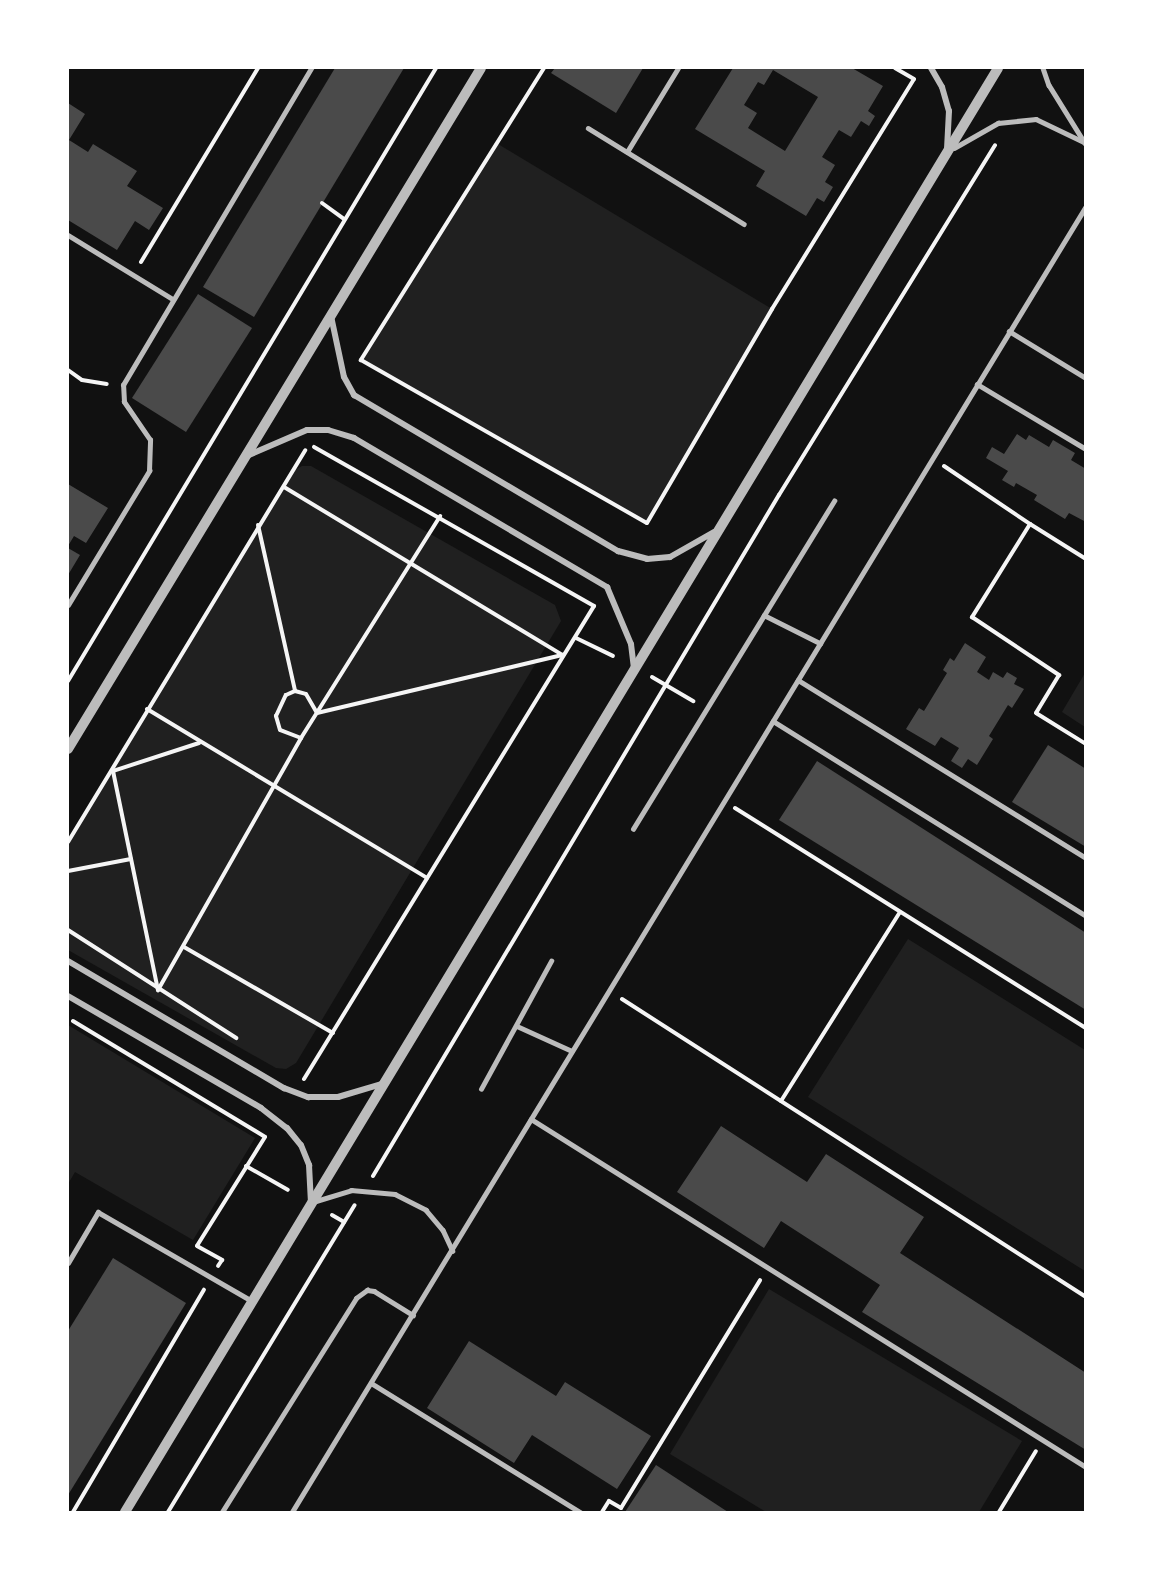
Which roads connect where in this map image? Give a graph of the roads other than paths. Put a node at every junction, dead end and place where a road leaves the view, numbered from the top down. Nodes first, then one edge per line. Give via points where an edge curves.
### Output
1 (311, 68) edge
2 (481, 68) edge
3 (678, 68) edge
4 (931, 68) edge
5 (998, 68) edge
6 (1043, 68) edge
7 (588, 128) dead end
8 (1085, 143) edge
9 (627, 152) junction
10 (946, 153) junction
11 (1086, 206) edge
12 (744, 224) dead end
13 (68, 235) edge
14 (173, 299) junction
15 (331, 315) junction
16 (1009, 331) junction
17 (1086, 378) edge
18 (977, 384) junction
19 (1086, 449) edge
20 (245, 457) junction
21 (834, 501) dead end
22 (720, 528) junction
23 (68, 605) edge
24 (764, 615) junction
25 (820, 643) junction
26 (634, 668) junction
27 (798, 680) junction
28 (772, 721) junction
29 (68, 749) edge
30 (633, 829) dead end
31 (1086, 858) edge
32 (1086, 916) edge
33 (68, 961) edge
34 (551, 961) dead end
35 (68, 996) edge
36 (517, 1026) junction
37 (572, 1051) junction
38 (384, 1083) junction
39 (481, 1089) dead end
40 (531, 1119) junction
41 (311, 1203) junction
42 (453, 1251) junction
43 (68, 1263) edge
44 (252, 1301) junction
45 (413, 1315) junction
46 (371, 1383) junction
47 (1086, 1467) edge
48 (125, 1512) edge
49 (222, 1512) edge
50 (292, 1512) edge
51 (580, 1512) edge

1 - 14 lane
2 - 15 street
3 - 9 lane
4 - 10 street via 949,111
5 - 10 street
6 - 8 lane via 1049,85
7 - 9 lane
8 - 10 lane via 1036,119 1012,120 976,133
9 - 12 lane
10 - 22 street
11 - 16 lane
13 - 14 lane
14 - 23 lane via 123,385 124,402 150,440 153,452 149,471
15 - 20 street
15 - 22 street via 344,377 359,399 618,551 647,559 670,557
16 - 17 lane
16 - 18 lane
18 - 19 lane
18 - 25 lane
20 - 26 street via 276,440 307,430 328,430 354,438 607,587 631,644
20 - 29 street
21 - 24 lane
22 - 26 street
24 - 25 lane
24 - 30 lane
25 - 27 lane
26 - 38 street
27 - 28 lane
27 - 31 lane
28 - 32 lane
28 - 37 lane
33 - 38 street via 284,1088 309,1097 338,1097 362,1093
34 - 36 lane
35 - 41 street via 261,1108 287,1128 301,1145 309,1165
36 - 37 lane
36 - 39 lane
37 - 40 lane
38 - 41 street
40 - 42 lane
40 - 47 lane
41 - 42 lane via 337,1193 384,1191 416,1203 434,1218
41 - 44 street
42 - 45 lane
43 - 44 lane via 98,1212
44 - 48 street
45 - 46 lane
45 - 49 lane via 374,1291 367,1290 356,1298
46 - 50 lane
46 - 51 lane

